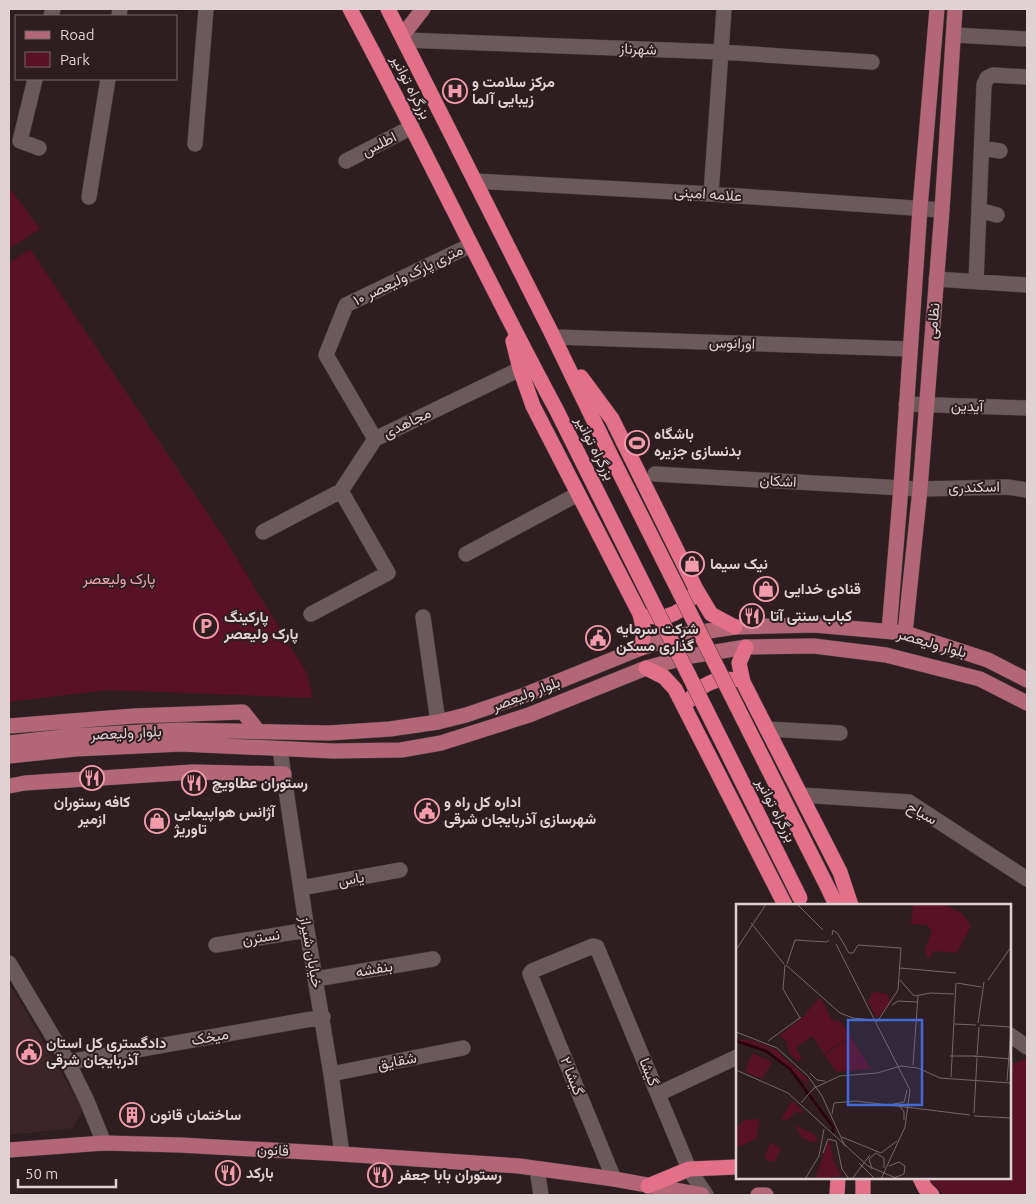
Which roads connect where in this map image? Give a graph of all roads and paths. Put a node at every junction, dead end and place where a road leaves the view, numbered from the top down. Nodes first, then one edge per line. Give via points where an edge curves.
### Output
1 (206, 9) edge
2 (350, 9) edge
3 (388, 9) edge
4 (423, 9) edge
5 (724, 9) edge
6 (937, 9) edge
7 (955, 9) edge
8 (935, 34) junction
9 (954, 35) junction
10 (403, 38) junction
11 (1027, 39) edge
12 (721, 52) junction
13 (872, 62) dead end
14 (1027, 77) edge
15 (36, 80) edge
16 (108, 80) edge
17 (412, 127) junction
18 (196, 144) dead end
19 (39, 148) dead end
20 (982, 148) junction
21 (1000, 151) dead end
22 (346, 161) dead end
23 (475, 181) junction
24 (711, 194) junction
25 (89, 197) dead end
26 (920, 208) junction
27 (942, 210) junction
28 (979, 210) junction
29 (998, 215) dead end
30 (471, 245) junction
31 (936, 279) junction
32 (976, 282) junction
33 (1027, 285) edge
34 (508, 321) junction
35 (931, 336) junction
36 (556, 341) junction
37 (910, 342) junction
38 (520, 369) junction
39 (906, 404) junction
40 (926, 405) junction
41 (1027, 408) edge
42 (376, 439) junction
43 (655, 474) dead end
44 (901, 487) junction
45 (920, 489) junction
46 (1027, 490) edge
47 (341, 491) junction
48 (578, 494) junction
49 (263, 532) dead end
50 (466, 554) dead end
51 (696, 589) junction
52 (311, 614) dead end
53 (640, 614) junction
54 (423, 618) dead end
55 (735, 627) junction
56 (889, 631) junction
57 (906, 633) junction
58 (746, 647) junction
59 (642, 648) junction
60 (646, 668) junction
61 (1026, 679) edge
62 (743, 682) junction
63 (1022, 700) edge
64 (685, 709) junction
65 (438, 722) junction
66 (9, 726) edge
67 (767, 729) junction
68 (258, 731) junction
69 (840, 733) dead end
70 (9, 743) edge
71 (280, 750) junction
72 (9, 756) edge
73 (284, 774) junction
74 (9, 786) edge
75 (801, 795) junction
76 (400, 870) dead end
77 (1027, 879) edge
78 (302, 888) junction
79 (802, 902) edge
80 (784, 904) edge
81 (836, 904) edge
82 (851, 904) edge
83 (307, 930) junction
84 (216, 945) dead end
85 (433, 959) dead end
86 (9, 962) edge
87 (530, 974) joint
88 (316, 979) junction
89 (322, 1017) junction
90 (1011, 1036) edge
91 (1027, 1046) edge
92 (463, 1048) dead end
93 (736, 1057) edge
94 (68, 1062) junction
95 (331, 1074) junction
96 (658, 1094) junction
97 (104, 1143) junction
98 (9, 1150) edge
99 (342, 1154) junction
100 (736, 1167) edge
101 (537, 1169) junction
102 (689, 1169) junction
103 (614, 1179) junction
104 (920, 1179) edge
105 (648, 1186) junction
106 (541, 1195) edge
107 (704, 1195) edge
108 (758, 1195) edge
109 (766, 1195) edge
110 (932, 1195) edge

1 - 18 street
2 - 17 highway, بزرگراه توانیر
3 - 10 highway, بزرگراه توانیر
4 - 10 main road
5 - 12 street
6 - 8 main road, نظامی
7 - 9 main road, نظامی
8 - 9 main road
8 - 26 main road, نظامی
9 - 11 street
9 - 27 main road, نظامی
10 - 12 street, شهرناز
10 - 23 highway, بزرگراه توانیر
12 - 13 street, شهرناز
12 - 24 street
14 - 20 street via 993,75 987,78
15 - 19 street via 20,141
16 - 25 street
17 - 22 street, اطلس
17 - 30 highway, بزرگراه توانیر
20 - 21 street
20 - 28 street
23 - 24 street, علامه امینی
23 - 36 highway, بزرگراه توانیر
24 - 26 street, علامه امینی
26 - 27 street, علامه امینی
26 - 37 main road, نظامی
27 - 31 main road, نظامی
28 - 29 street
28 - 32 street
30 - 34 highway, بزرگراه توانیر
30 - 42 street, ۱۰ متری پارک ولیعصر via 346,305 326,355
31 - 32 street
31 - 35 main road, نظامی
32 - 33 street
34 - 38 highway
34 - 79 highway, بزرگراه توانیر, bridge via 556,409
35 - 37 main road
35 - 40 main road, نظامی
36 - 37 street, اورانوس
36 - 51 highway via 612,419
36 - 81 highway, بزرگراه توانیر, bridge
37 - 39 main road, نظامی
38 - 42 street, مجاهدی
38 - 48 highway via 533,406
39 - 40 street, آیدین
39 - 44 main road, نظامی
40 - 41 street, آیدین
40 - 45 main road, نظامی
42 - 47 street, مجاهدی
43 - 44 street, اشکان
44 - 45 street, اشکان
44 - 56 main road, نظامی
45 - 46 street, اسکندری via 1007,487
45 - 57 main road, نظامی
47 - 49 street, مجاهدی
47 - 52 street via 388,573
48 - 50 street
48 - 53 highway
51 - 53 highway via 688,604 674,614 657,618
51 - 55 highway via 711,614
53 - 59 highway via 644,632
54 - 65 street
55 - 56 main road, بلوار ولیعصر via 814,625
55 - 59 main road, بلوار ولیعصر via 682,635
56 - 57 main road, بلوار ولیعصر
57 - 61 main road, بلوار ولیعصر via 988,660
58 - 60 main road, بلوار ولیعصر
58 - 62 highway via 739,663
58 - 63 main road, بلوار ولیعصر via 814,646 886,655 980,679
59 - 65 main road, بلوار ولیعصر via 522,696
60 - 64 highway via 664,677 675,689
60 - 71 main road, بلوار ولیعصر via 529,715 441,743 401,750
61 - 63 main road
62 - 64 highway via 726,679 708,683 694,694
62 - 67 highway
64 - 80 highway
65 - 68 main road, بلوار ولیعصر via 329,733
66 - 68 main road via 134,716 243,712
67 - 69 street
67 - 75 highway
68 - 70 main road, بلوار ولیعصر via 179,730
71 - 72 main road, بلوار ولیعصر via 180,744
71 - 73 street, خیابان شیراز
73 - 74 main road via 193,772
73 - 78 street, خیابان شیراز
75 - 77 street, سیاح via 908,802
75 - 82 highway via 840,872
76 - 78 street, یاس
78 - 83 street, خیابان شیراز
83 - 84 street, نسترن
83 - 88 street, خیابان شیراز
85 - 88 street, بنفشه
86 - 94 street
87 - 96 street, گیشا via 597,947
87 - 103 street, گیشا ۲
88 - 89 street, خیابان شیراز
89 - 94 street, میخک
89 - 95 street, خیابان شیراز
90 - 91 street
92 - 95 street, شقایق
93 - 96 street
94 - 97 street
95 - 99 street, خیابان شیراز
96 - 102 street, گیشا
97 - 98 main road, قانون
97 - 99 main road, قانون
99 - 101 main road, قانون
100 - 102 highway
101 - 103 main road, قانون
101 - 106 street
102 - 105 highway
102 - 107 street, گیشا
103 - 105 main road, قانون
104 - 110 highway
105 - 107 main road, قانون
108 - 109 main road

